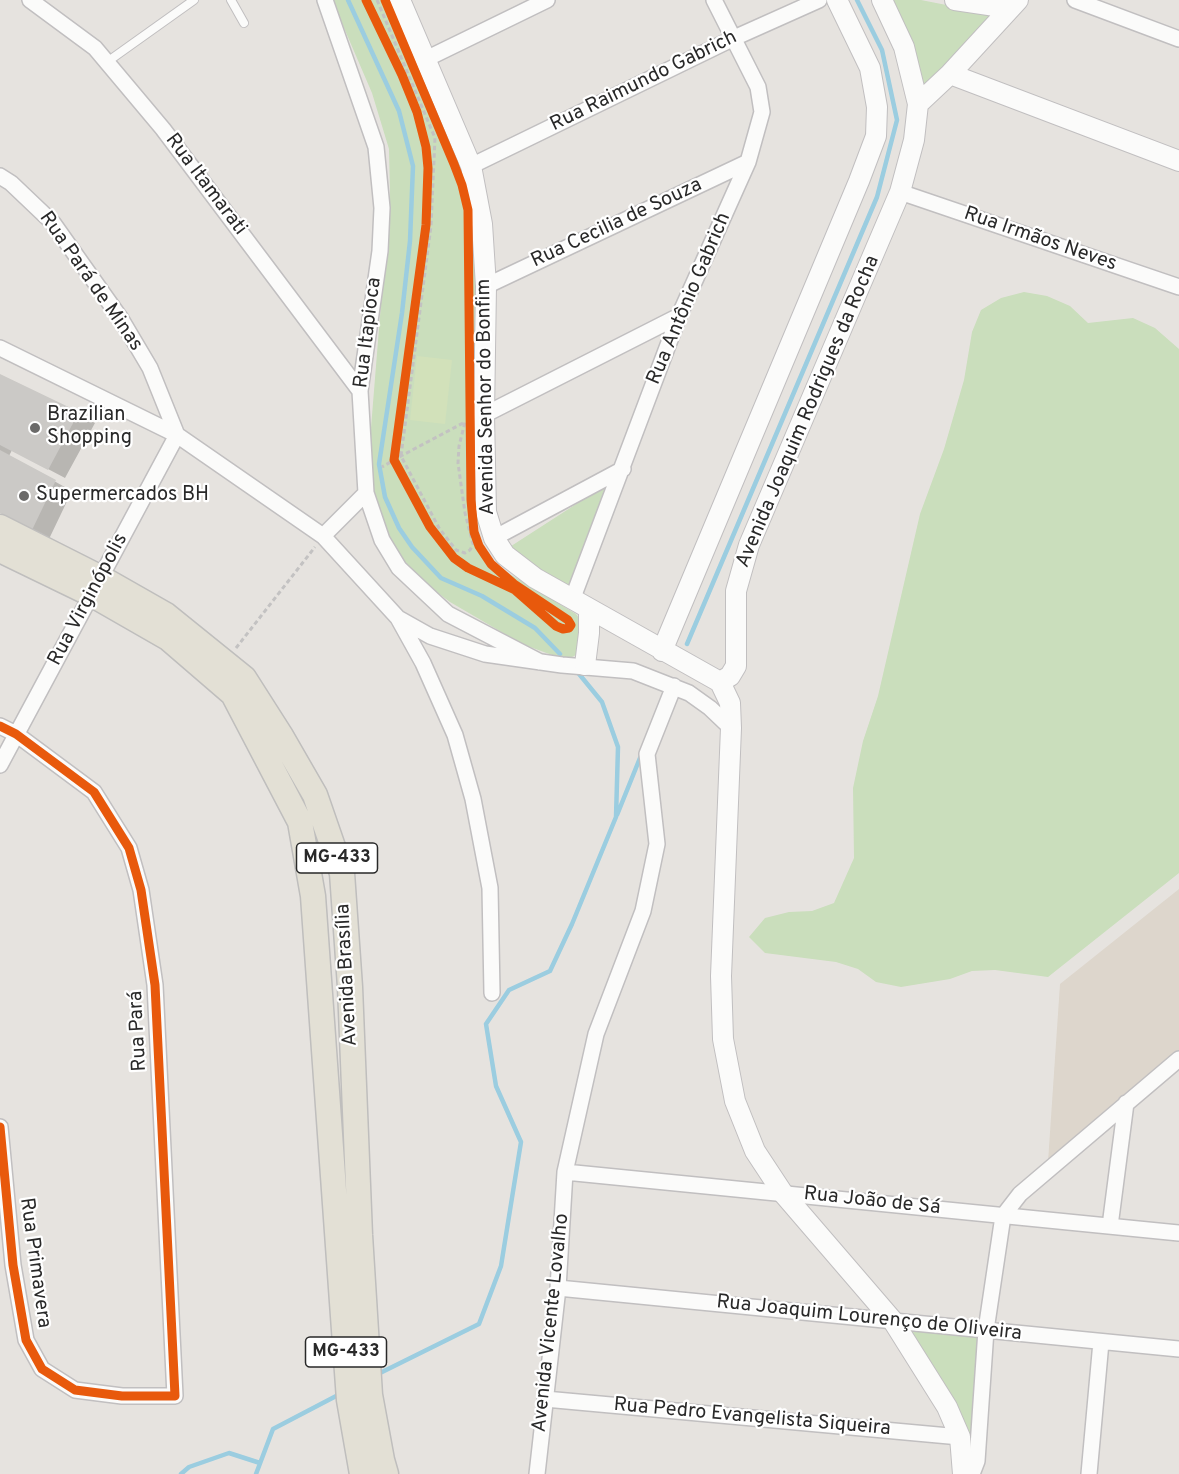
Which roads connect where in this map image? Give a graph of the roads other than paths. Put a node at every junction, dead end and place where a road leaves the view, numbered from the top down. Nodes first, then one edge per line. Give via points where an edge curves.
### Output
1 (30, 0) edge
2 (194, 0) edge
3 (231, 0) edge
4 (325, 0) edge
5 (400, 0) edge
6 (547, 0) edge
7 (714, 0) edge
8 (819, 0) edge
9 (837, 0) edge
10 (882, 0) edge
11 (955, 0) edge
12 (1075, 0) edge
13 (1014, 4) edge
14 (244, 22) dead end
15 (734, 38) junction
16 (1179, 39) edge
17 (426, 59) junction
18 (107, 62) junction
19 (950, 74) junction
20 (918, 104) junction
21 (748, 162) junction
22 (1179, 162) edge
23 (471, 166) junction
24 (0, 176) edge
25 (900, 192) junction
26 (486, 286) junction
27 (1179, 287) edge
28 (679, 316) junction
29 (0, 348) edge
30 (360, 391) junction
31 (473, 418) junction
32 (177, 435) junction
33 (622, 469) junction
34 (372, 477) junction
35 (0, 527) edge
36 (323, 536) junction
37 (486, 542) junction
38 (0, 550) edge
39 (97, 586) junction
40 (581, 605) junction
41 (398, 618) junction
42 (662, 651) junction
43 (540, 662) junction
44 (585, 665) junction
45 (720, 682) junction
46 (674, 686) junction
47 (689, 693) junction
48 (0, 726) edge
49 (731, 728) junction
50 (16, 734) junction
51 (0, 765) edge
52 (492, 993) dead end
53 (1179, 1059) edge
54 (1126, 1103) junction
55 (0, 1127) edge
56 (565, 1172) junction
57 (782, 1192) junction
58 (1003, 1216) junction
59 (1110, 1226) junction
60 (1179, 1233) edge
61 (349, 1236) junction
62 (558, 1288) junction
63 (893, 1321) junction
64 (986, 1330) junction
65 (1101, 1342) junction
66 (1179, 1349) edge
67 (175, 1396) joint
68 (545, 1399) junction
69 (960, 1437) junction
70 (373, 1469) edge
71 (537, 1474) edge
72 (963, 1474) edge
73 (972, 1474) edge
74 (1089, 1474) edge

1 - 18 street, Rua Itamarati via 95,48
2 - 18 lane
3 - 14 lane
4 - 30 street, Rua Itapioca via 376,147 382,208 380,251
5 - 17 street, Avenida Senhor do Bonfim
6 - 17 street
7 - 15 street, Rua Antônio Gabrich
8 - 15 street, Rua Raimundo Gabrich
9 - 42 street via 870,68 877,106 876,136
10 - 20 street, Avenida Joaquim Rodrigues da Rocha via 904,47
11 - 13 street
12 - 16 street
13 - 19 street
15 - 21 street, Rua Antônio Gabrich via 758,87 762,112
15 - 23 street, Rua Raimundo Gabrich
17 - 23 street, Avenida Senhor do Bonfim
18 - 30 street, Rua Itamarati via 163,129
19 - 20 street
19 - 22 street
20 - 25 street, Avenida Joaquim Rodrigues da Rocha via 914,140
21 - 26 street, Rua Cecilia de Souza
21 - 28 street, Rua Antônio Gabrich
23 - 26 street, Avenida Senhor do Bonfim via 482,224
24 - 32 street, Rua Pará de Minas via 53,223 121,319 150,368
25 - 27 street, Rua Irmãos Neves
25 - 45 street, Avenida Joaquim Rodrigues da Rocha via 749,545 736,591 736,666
26 - 31 street, Avenida Senhor do Bonfim
28 - 31 street
28 - 33 street, Rua Antônio Gabrich
29 - 32 street
30 - 34 street, Rua Itapioca
31 - 37 street, Avenida Senhor do Bonfim via 486,512
32 - 36 street
32 - 39 street, Rua Virginópolis
33 - 37 street
33 - 40 street, Rua Antônio Gabrich
34 - 36 street
34 - 43 street, Rua Itapioca via 382,540 399,568 448,614
35 - 39 main road, Avenida Brasília / MG-433
36 - 41 street
37 - 40 street, Avenida Senhor do Bonfim
38 - 39 main road, Avenida Brasília / MG-433
39 - 50 street, Rua Virginópolis
39 - 61 main road, Avenida Brasília / MG-433 via 168,638 233,694 300,822 314,896
39 - 61 main road, Avenida Brasília / MG-433 via 166,615 244,678 315,795 342,873 350,987
40 - 42 street, Avenida Senhor do Bonfim
40 - 44 street via 589,633
41 - 43 street via 430,636 474,650
41 - 52 street via 455,735 473,799 490,888
42 - 45 street, Avenida Senhor do Bonfim
43 - 44 street
44 - 46 street via 633,670
45 - 47 street
45 - 49 street via 730,703
46 - 47 street
46 - 56 street, Avenida Vicente Lovalho via 647,754 657,844 643,911 596,1034
47 - 49 street
48 - 50 street, Rua Pará
49 - 57 street via 723,1039 735,1101 755,1151
50 - 51 street, Rua Virginópolis
50 - 67 street, Rua Pará via 94,792 129,848 141,890 155,985
53 - 54 street
54 - 58 street via 1020,1194
54 - 59 street
55 - 67 street, Rua Primavera via 13,1265 26,1340 42,1369 75,1390 122,1396
56 - 57 street, Rua João de Sá
56 - 62 street, Avenida Vicente Lovalho
57 - 58 street, Rua João de Sá
57 - 63 street
58 - 59 street, Rua João de Sá
58 - 64 street
59 - 60 street, Rua João de Sá
61 - 70 main road, Avenida Brasília / MG-433 via 370,1395
62 - 63 street, Rua Joaquim Lourenço de Oliveira
62 - 68 street, Avenida Vicente Lovalho
63 - 64 street, Rua Joaquim Lourenço de Oliveira
63 - 69 street via 947,1407
64 - 65 street, Rua Joaquim Lourenço de Oliveira
64 - 73 street via 977,1461
65 - 66 street, Rua Joaquim Lourenço de Oliveira
65 - 74 street
68 - 69 street, Rua Pedro Evangelista Siqueira
68 - 71 street, Avenida Vicente Lovalho
69 - 72 street

